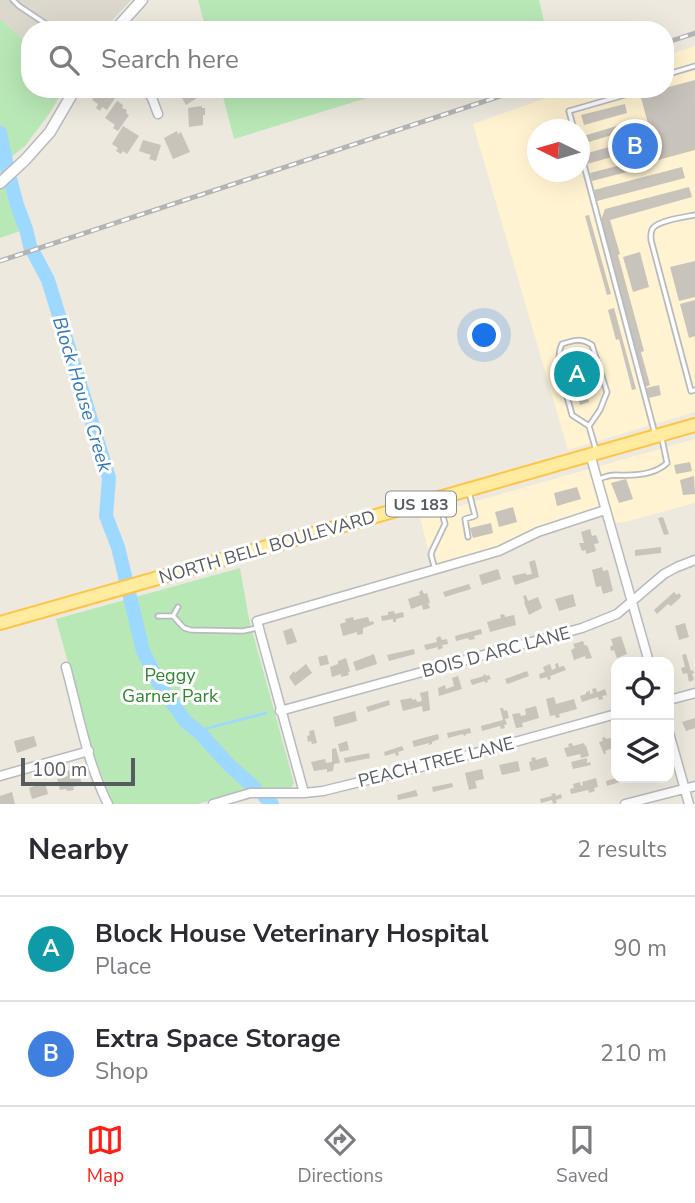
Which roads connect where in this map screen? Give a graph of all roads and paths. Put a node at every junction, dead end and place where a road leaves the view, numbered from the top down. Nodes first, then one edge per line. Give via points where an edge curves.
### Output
1 (13, 0) edge
2 (142, 0) edge
3 (42, 21) edge
4 (123, 21) edge
5 (695, 66) edge
6 (674, 72) edge
7 (70, 98) edge
8 (152, 98) edge
9 (614, 98) edge
10 (158, 114) dead end
11 (571, 119) edge
12 (588, 182) edge
13 (0, 183) edge
14 (695, 215) edge
15 (695, 390) edge
16 (695, 425) edge
17 (589, 426) junction
18 (658, 435) junction
19 (593, 453) junction
20 (597, 480) junction
21 (468, 490) junction
22 (438, 499) junction
23 (605, 510) junction
24 (468, 537) dead end
25 (695, 560) edge
26 (435, 570) junction
27 (632, 602) junction
28 (178, 607) dead end
29 (158, 616) dead end
30 (173, 616) junction
31 (0, 623) edge
32 (257, 625) junction
33 (648, 657) edge
34 (66, 667) dead end
35 (695, 693) edge
36 (674, 699) edge
37 (280, 711) junction
38 (611, 715) edge
39 (674, 750) edge
40 (89, 751) junction
41 (0, 776) edge
42 (695, 786) edge
43 (685, 788) junction
44 (304, 793) junction
45 (108, 804) edge
46 (213, 804) edge
47 (625, 804) edge
48 (689, 804) edge

1 - 3 lane
2 - 4 street
5 - 6 lane
7 - 13 street via 50,132
8 - 10 street
9 - 11 lane via 569,111
12 - 18 lane
14 - 15 lane via 655,226 651,240 691,391
16 - 18 main road, NORTH BELL BOULEVARD / US 183
17 - 17 lane via 607,392 592,345 575,340 562,344 560,364 572,415
17 - 19 lane
18 - 19 main road, NORTH BELL BOULEVARD / US 183
18 - 20 lane via 667,463 663,467
19 - 20 street
19 - 21 main road, NORTH BELL BOULEVARD / US 183
20 - 23 street
21 - 22 main road, NORTH BELL BOULEVARD / US 183
21 - 24 lane via 475,516 465,519
22 - 26 lane via 445,524 432,551
22 - 31 main road, NORTH BELL BOULEVARD / US 183
23 - 26 street
23 - 27 street
25 - 27 street, BOIS D ARC LANE via 664,574
26 - 32 street
27 - 33 street
27 - 37 street, BOIS D ARC LANE via 617,614 582,628
28 - 30 lane
29 - 30 lane
30 - 32 lane via 191,629 243,631
32 - 37 street
34 - 40 street
35 - 36 street
37 - 44 street
38 - 44 street, PEACH TREE LANE via 457,758
39 - 43 street
40 - 41 street
40 - 45 street
42 - 43 street
43 - 47 street
43 - 48 street
44 - 46 street, PEACH TREE LANE via 250,793

